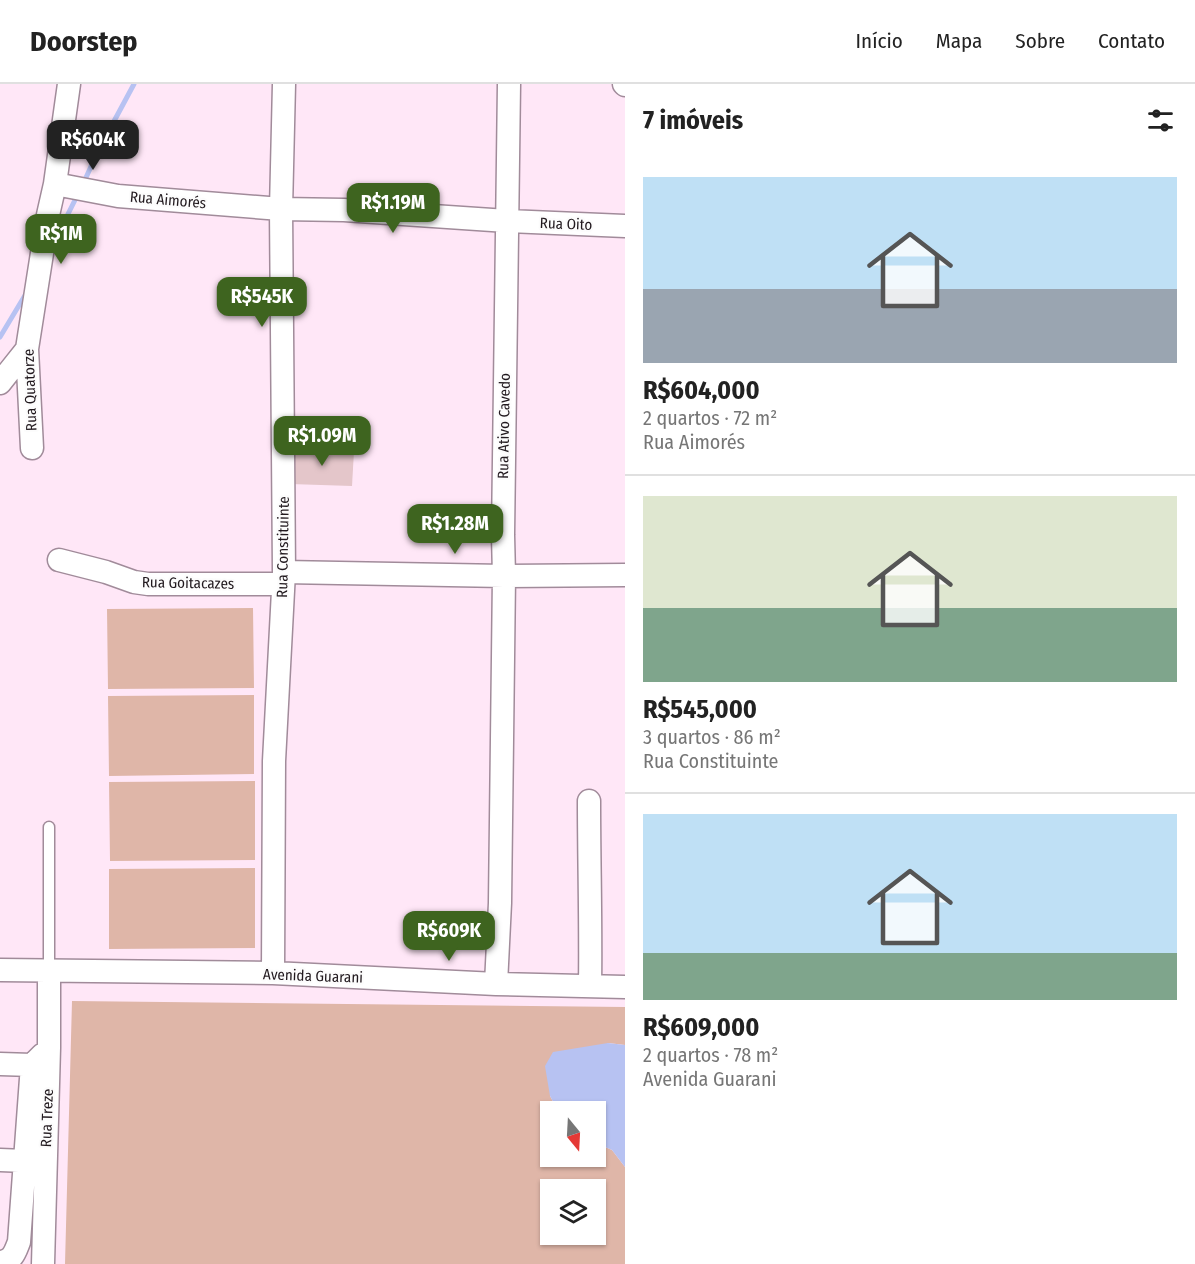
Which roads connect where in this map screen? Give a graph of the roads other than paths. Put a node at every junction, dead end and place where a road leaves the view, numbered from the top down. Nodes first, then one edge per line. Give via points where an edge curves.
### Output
1 (69, 84) edge
2 (284, 84) edge
3 (509, 84) edge
4 (64, 186) junction
5 (281, 209) junction
6 (507, 221) junction
7 (625, 226) edge
8 (27, 349) junction
9 (0, 383) edge
10 (32, 448) dead end
11 (59, 560) dead end
12 (625, 575) edge
13 (504, 576) junction
14 (284, 578) junction
15 (589, 801) dead end
16 (49, 827) dead end
17 (0, 970) edge
18 (49, 971) junction
19 (273, 973) junction
20 (496, 984) junction
21 (590, 986) junction
22 (625, 987) edge
23 (49, 1048) junction
24 (0, 1064) edge
25 (32, 1065) junction
26 (0, 1160) edge
27 (25, 1161) junction
28 (0, 1262) edge
29 (43, 1264) edge

1 - 4 street, Rua Quatorze
2 - 5 street, Rua Constituinte
3 - 6 street, Rua Ativo Cavedo
4 - 5 street, Rua Aimorés via 107,194
4 - 8 street, Rua Quatorze via 48,215
5 - 6 street, Rua Aimorés
5 - 14 street, Rua Constituinte
6 - 7 street, Rua Oito
6 - 13 street, Rua Ativo Cavedo
8 - 9 street
8 - 10 street, Rua Quatorze
11 - 14 street, Rua Goitacazes via 148,584
12 - 13 street, Rua Goitacazes
13 - 14 street, Rua Goitacazes
13 - 20 street, Rua Ativo Cavedo
14 - 19 street, Rua Constituinte via 274,761
15 - 21 street
16 - 18 lane
17 - 18 street, Avenida Guarani
18 - 19 street, Avenida Guarani
18 - 23 street, Rua Treze
19 - 20 street, Avenida Guarani
20 - 21 street, Avenida Guarani
21 - 22 street, Avenida Guarani
23 - 25 street
23 - 29 street, Rua Treze
24 - 25 street
25 - 27 street
26 - 27 street
27 - 28 street via 19,1242 15,1254

